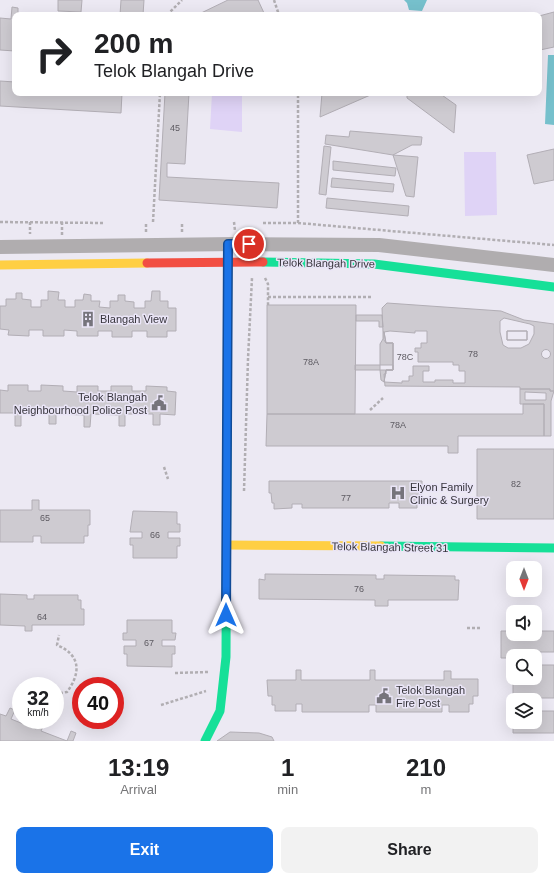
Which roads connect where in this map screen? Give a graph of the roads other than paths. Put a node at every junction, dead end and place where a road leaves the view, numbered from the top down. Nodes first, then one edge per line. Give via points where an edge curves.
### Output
1 (228, 244) junction
2 (0, 247) edge
3 (229, 263) junction
4 (0, 265) edge
5 (554, 265) edge
6 (554, 287) edge
7 (227, 545) junction
8 (554, 548) edge
9 (205, 741) edge

1 - 2 street, Telok Blangah Drive
1 - 3 street
1 - 5 street, Telok Blangah Drive via 379,245
3 - 4 street, Telok Blangah Drive
3 - 6 street, Telok Blangah Drive via 374,264
3 - 7 street
7 - 8 street, Telok Blangah Street 31
7 - 9 street via 226,657 220,711

